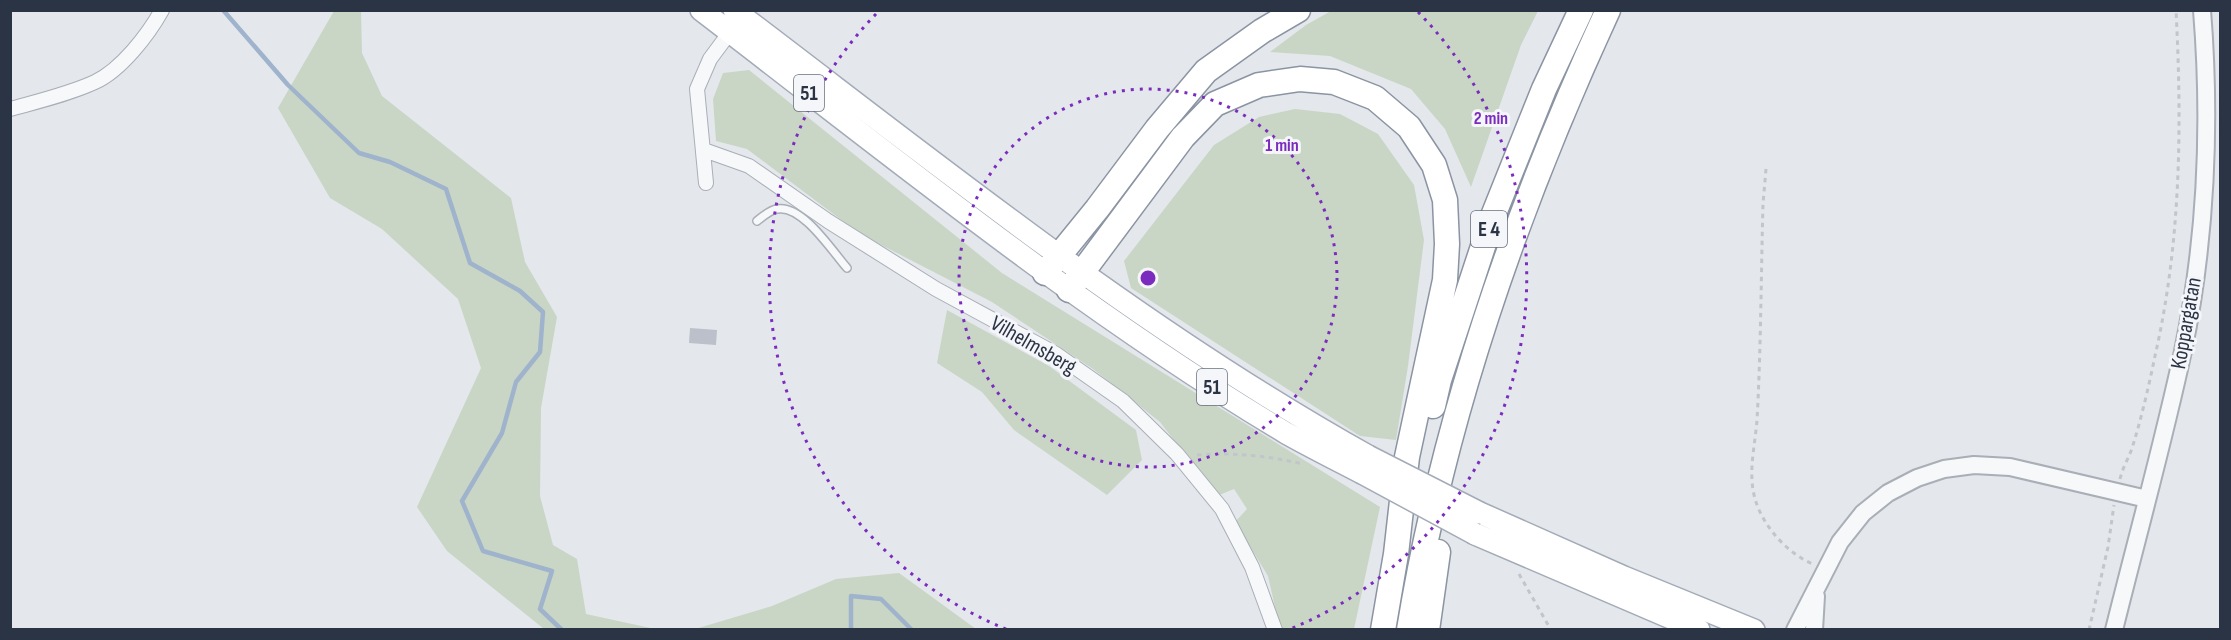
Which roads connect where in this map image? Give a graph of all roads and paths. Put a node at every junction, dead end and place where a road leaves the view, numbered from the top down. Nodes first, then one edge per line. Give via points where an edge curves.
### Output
1 (162, 10) edge
2 (701, 10) edge
3 (1298, 10) edge
4 (1581, 10) edge
5 (1608, 10) edge
6 (2176, 10) edge
7 (2202, 10) edge
8 (736, 20) edge
9 (10, 109) edge
10 (704, 150) junction
11 (1766, 169) dead end
12 (706, 183) dead end
13 (757, 221) dead end
14 (1052, 264) junction
15 (846, 268) dead end
16 (1075, 281) junction
17 (1458, 411) junction
18 (1179, 457) junction
19 (1305, 464) dead end
20 (1365, 465) junction
21 (2117, 491) junction
22 (2146, 499) junction
23 (1396, 554) junction
24 (1514, 568) dead end
25 (1825, 569) junction
26 (1817, 589) junction
27 (1275, 630) edge
28 (1383, 630) edge
29 (1409, 630) edge
30 (1427, 630) edge
31 (1551, 630) edge
32 (1699, 630) edge
33 (1754, 630) edge
34 (1795, 630) edge
35 (1814, 630) edge
36 (2089, 630) edge
37 (2114, 630) edge

1 - 9 street via 116,68 97,81
2 - 8 main road, 51
3 - 14 highway via 1206,71
4 - 23 highway, E 4 via 1493,216 1439,380
5 - 17 highway, E 4 via 1518,224
6 - 21 path via 2180,143 2173,248 2156,354 2133,447
7 - 22 street, Koppargatan via 2206,106 2199,233 2183,350
8 - 10 street via 710,59 697,89
8 - 14 main road, 51
10 - 12 street
10 - 18 street, Vilhelmsberg via 749,166 936,289 1056,354 1124,401
11 - 25 path via 1752,483 1756,503 1785,546 1803,560
13 - 15 lane via 775,209 787,209 806,220
14 - 16 main road, 51
16 - 20 main road, 51 via 1198,378 1288,434
16 - 23 highway via 1184,137 1215,104 1259,85 1300,79 1334,82 1375,98 1409,127 1434,165 1445,200 1445,280 1407,457
17 - 29 highway, E 4 via 1421,558
17 - 30 highway
18 - 19 path via 1232,454
18 - 27 street, Vilhelmsberg via 1222,509 1252,567
20 - 32 main road, 51, bridge via 1475,534
20 - 33 main road, 51, bridge
21 - 22 street
21 - 25 street via 2010,467 1974,465 1944,469 1888,493 1863,513
21 - 36 path
22 - 37 street, Koppargatan
23 - 28 highway, E 4
24 - 31 path
25 - 26 street
26 - 34 street
26 - 35 street

